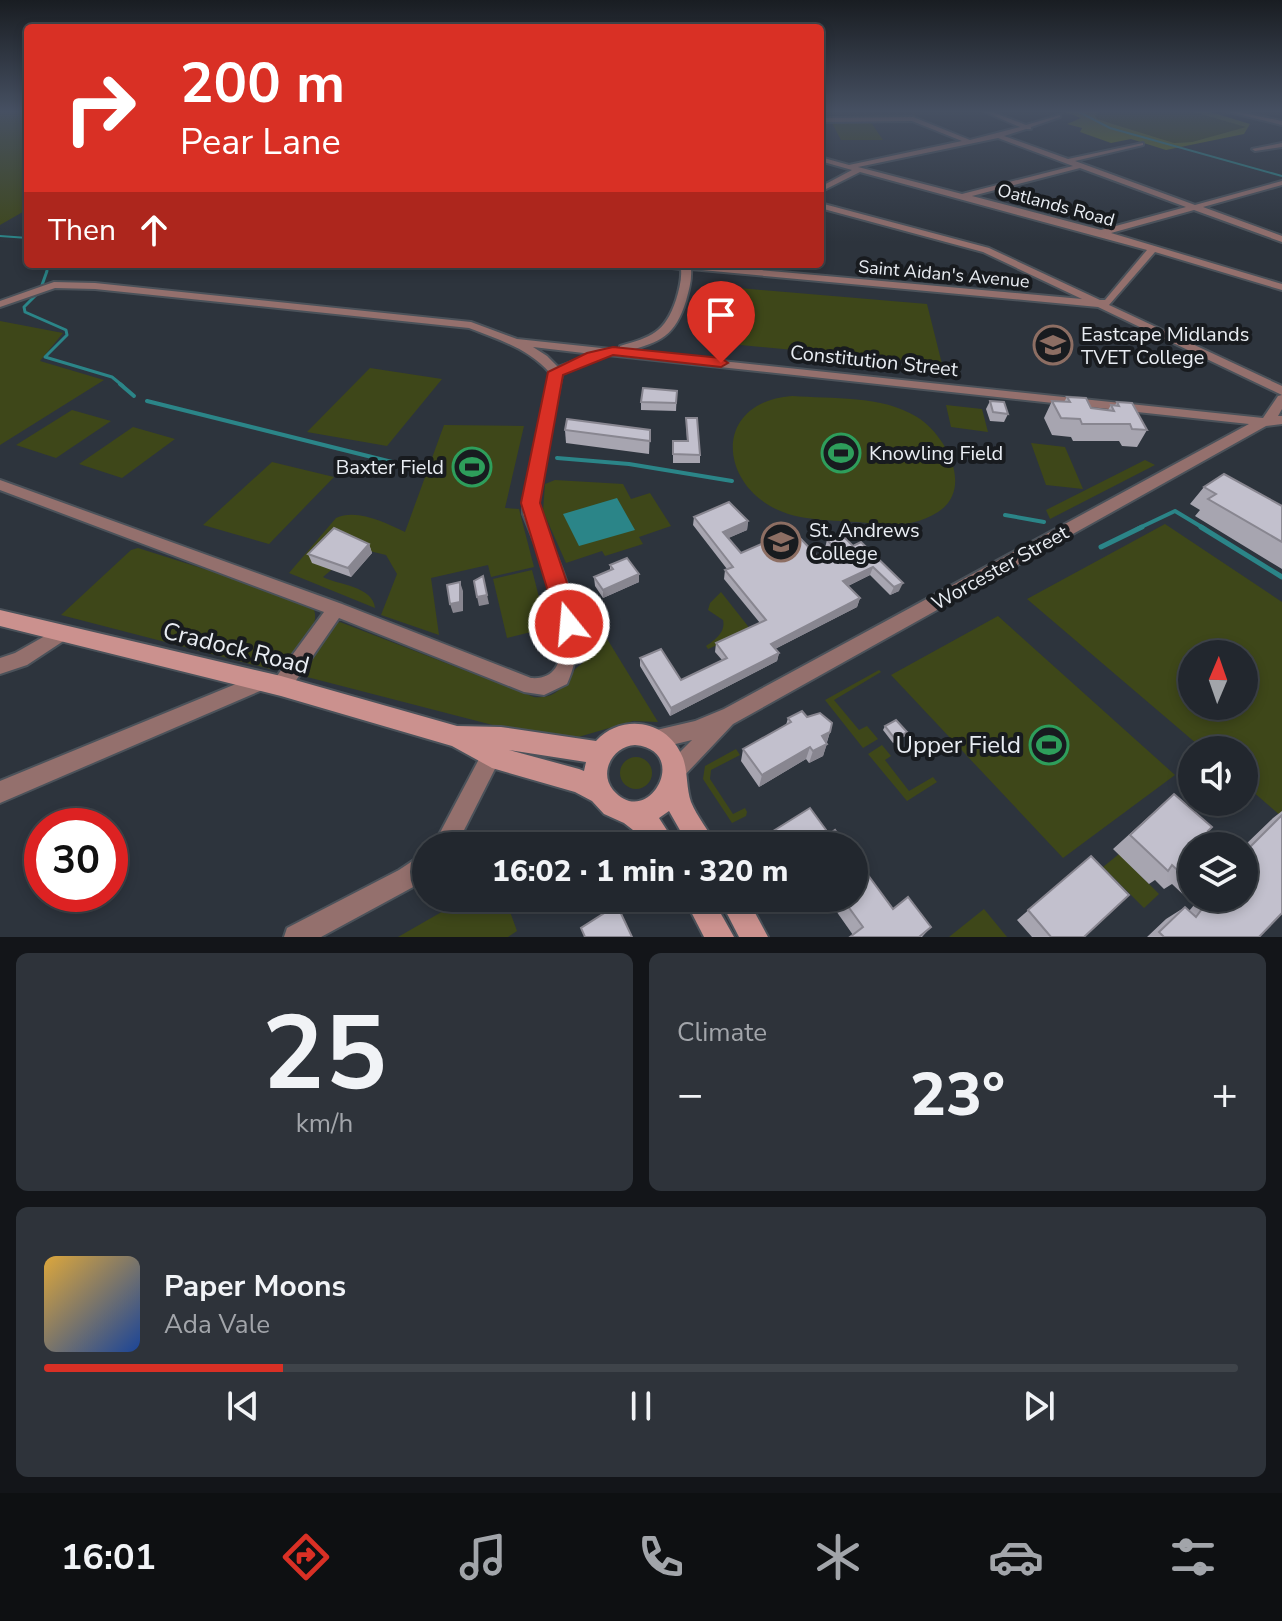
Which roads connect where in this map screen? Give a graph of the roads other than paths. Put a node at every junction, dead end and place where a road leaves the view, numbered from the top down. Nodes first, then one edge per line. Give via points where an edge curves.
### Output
1 (904, 155) edge
2 (1050, 155) edge
3 (1095, 155) edge
4 (824, 160) edge
5 (1068, 161) junction
6 (848, 166) junction
7 (1081, 166) junction
8 (859, 169) junction
9 (1282, 183) edge
10 (824, 188) edge
11 (960, 197) junction
12 (824, 206) edge
13 (1193, 207) junction
14 (1101, 233) junction
15 (933, 235) junction
16 (1282, 239) edge
17 (1153, 248) junction
18 (686, 268) edge
19 (746, 268) edge
20 (786, 270) edge
21 (1282, 287) edge
22 (1080, 303) junction
23 (0, 304) edge
24 (1098, 304) junction
25 (515, 342) junction
26 (613, 351) junction
27 (556, 372) junction
28 (1282, 391) edge
29 (1282, 399) edge
30 (1271, 421) edge
31 (0, 485) edge
32 (336, 609) junction
33 (0, 618) edge
34 (59, 635) junction
35 (0, 666) edge
36 (270, 684) junction
37 (731, 716) junction
38 (655, 739) junction
39 (496, 747) junction
40 (601, 753) junction
41 (674, 777) junction
42 (0, 792) edge
43 (600, 792) junction
44 (630, 812) junction
45 (451, 832) edge
46 (654, 832) edge
47 (694, 832) edge
48 (412, 874) edge
49 (705, 912) edge
50 (740, 912) edge
51 (296, 937) edge
52 (720, 937) edge
53 (754, 937) edge

1 - 6 street
2 - 5 street
3 - 5 street
4 - 6 street, Oatlands Road
5 - 7 street
6 - 8 street, Oatlands Road
7 - 11 street
7 - 13 street
8 - 10 street
8 - 11 street, Oatlands Road
9 - 13 street
11 - 14 street, Oatlands Road
12 - 15 street
13 - 14 street
13 - 16 street
14 - 17 street, Oatlands Road
15 - 22 street
15 - 24 street via 986,250
17 - 21 street, Oatlands Road
17 - 24 street via 1108,302
18 - 26 street via 673,326 656,339
19 - 20 street, Saint Aidan's Avenue
20 - 22 street, Saint Aidan's Avenue
22 - 24 street, Saint Aidan's Avenue
22 - 29 street
23 - 25 street, Constitution Street via 54,285 95,286 471,325
24 - 28 street
25 - 26 street, Constitution Street
25 - 27 street
26 - 27 street
26 - 30 street, Constitution Street
27 - 32 street via 530,503 569,624 569,656 560,678 544,687 531,686
29 - 30 street, Worcester Street
30 - 37 street, Worcester Street
31 - 32 street
32 - 36 street
33 - 34 main road, Cradock Road
34 - 35 street
34 - 36 main road, Cradock Road
36 - 39 main road, Cradock Road
36 - 42 street
37 - 38 street, Worcester Street
37 - 41 street, Worcester Street
38 - 40 main road via 621,737
38 - 41 main road via 672,758
39 - 40 main road, Cradock Road
39 - 43 main road, Cradock Road
39 - 45 street
40 - 43 main road via 595,779
41 - 44 main road via 660,805
41 - 47 main road via 681,810
43 - 44 main road
44 - 46 main road
48 - 51 street
49 - 52 main road
50 - 53 main road

